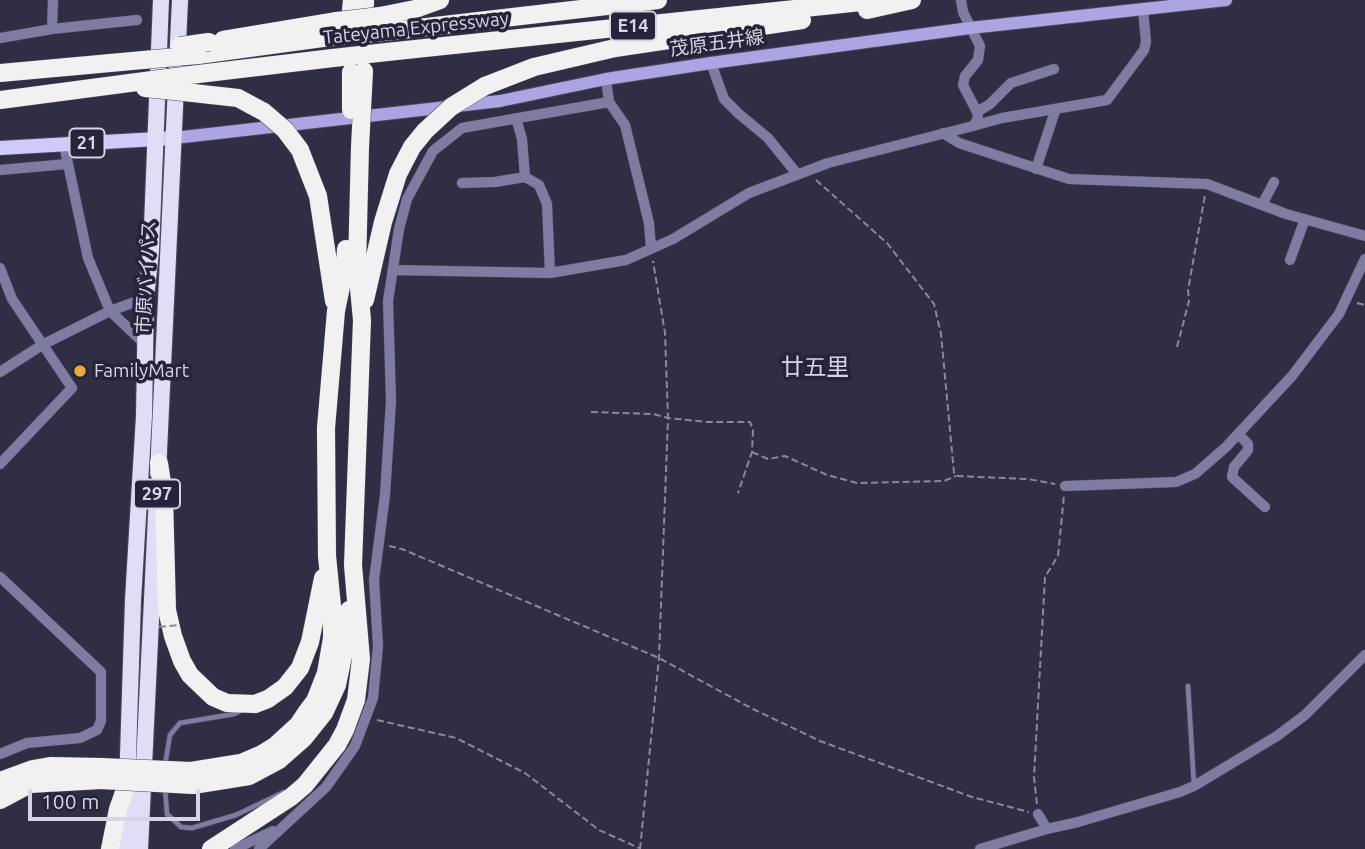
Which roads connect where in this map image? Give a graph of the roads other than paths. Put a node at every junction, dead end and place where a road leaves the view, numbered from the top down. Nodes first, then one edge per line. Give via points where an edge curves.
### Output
1 (53, 0) edge
2 (161, 0) edge
3 (180, 0) edge
4 (440, 0) edge
5 (657, 0) edge
6 (880, 0) edge
7 (912, 0) edge
8 (961, 0) edge
9 (1226, 0) edge
10 (1143, 9) junction
11 (350, 12) edge
12 (137, 20) dead end
13 (382, 24) junction
14 (970, 28) junction
15 (52, 29) junction
16 (0, 38) edge
17 (711, 63) junction
18 (1054, 69) dead end
19 (358, 71) dead end
20 (0, 73) edge
21 (606, 79) junction
22 (192, 84) junction
23 (0, 100) edge
24 (609, 102) junction
25 (1055, 111) junction
26 (977, 113) junction
27 (516, 118) junction
28 (973, 125) junction
29 (943, 134) junction
30 (174, 138) junction
31 (155, 139) junction
32 (64, 145) junction
33 (355, 146) junction
34 (0, 148) edge
35 (66, 164) junction
36 (1036, 169) junction
37 (3, 173) edge
38 (802, 173) junction
39 (525, 177) junction
40 (1274, 182) dead end
41 (462, 183) dead end
42 (1262, 205) junction
43 (1305, 219) junction
44 (1365, 236) edge
45 (651, 248) junction
46 (1365, 259) edge
47 (1290, 260) dead end
48 (0, 268) edge
49 (393, 270) junction
50 (550, 273) junction
51 (146, 298) junction
52 (110, 311) junction
53 (336, 311) junction
54 (362, 320) junction
55 (146, 344) junction
56 (43, 345) junction
57 (0, 372) edge
58 (1238, 434) junction
59 (159, 463) junction
60 (0, 464) edge
61 (1065, 486) road end
62 (1265, 507) dead end
63 (327, 556) junction
64 (353, 565) junction
65 (0, 578) edge
66 (1365, 655) edge
67 (1188, 686) dead end
68 (256, 704) junction
69 (0, 754) edge
70 (101, 774) junction
71 (192, 778) junction
72 (0, 780) edge
73 (304, 785) junction
74 (1194, 786) junction
75 (126, 787) junction
76 (0, 800) edge
77 (1038, 814) road end
78 (280, 828) junction
79 (1047, 829) junction
80 (110, 849) edge
81 (125, 849) edge
82 (140, 849) edge
83 (211, 849) edge
84 (235, 849) edge
85 (259, 849) edge
86 (980, 849) edge

1 - 15 street
2 - 31 highway, 市原バイパス / 297
3 - 30 highway, 市原バイパス / 297
4 - 13 highway
5 - 13 highway, Tateyama Expressway / E14
6 - 22 highway, Tateyama Expressway / E14, bridge via 333,58
7 - 54 highway, bridge via 615,47 534,67 485,86 451,107 412,147 394,187
8 - 14 street
9 - 10 main road, 茂原五井線
10 - 14 main road, 茂原五井線
10 - 25 street via 1144,50 1107,100
11 - 13 highway, Tateyama Expressway / E14, bridge
11 - 20 highway, Tateyama Expressway / E14, bridge via 203,48
12 - 15 street
14 - 17 main road, 茂原五井線
14 - 26 street via 980,52 963,85
15 - 16 street
17 - 21 main road, 茂原五井線
17 - 38 street via 724,99
18 - 26 street via 1011,83
19 - 33 highway, bridge
21 - 24 street
21 - 30 main road, 茂原五井線 via 500,101
22 - 23 highway, Tateyama Expressway / E14, bridge via 130,82
22 - 53 highway, bridge via 238,98 264,113 300,150 318,196
24 - 27 street
24 - 45 street via 625,125
25 - 28 street
25 - 36 street
26 - 28 street
27 - 39 street
27 - 49 street via 462,128 433,151 407,199
28 - 29 street
29 - 36 street
29 - 38 street via 850,156
30 - 31 main road, 21
30 - 59 highway, 市原バイパス / 297
31 - 32 main road, 21
31 - 51 highway, 市原バイパス / 297
32 - 34 main road, 21
32 - 35 street
33 - 53 highway via 345,268
33 - 54 highway via 356,267
35 - 37 street
35 - 52 street via 88,258
36 - 42 street via 1069,179 1207,184
38 - 45 street via 749,193
39 - 41 street
39 - 50 street via 539,185 547,204
40 - 42 street
42 - 43 street
43 - 44 street
43 - 47 street
45 - 50 street via 626,260
46 - 58 street via 1332,326
48 - 56 street via 12,299
49 - 50 street
49 - 78 street via 388,301 390,414 374,580 378,646 373,698 355,746 326,787
51 - 52 street
51 - 55 highway, 市原バイパス / 297
52 - 55 street
52 - 56 street
53 - 63 highway via 326,428
54 - 64 highway
55 - 75 highway, 市原バイパス / 297
56 - 57 street
56 - 60 street via 72,388
58 - 61 street via 1195,474 1176,482
58 - 62 street via 1248,450 1232,477
59 - 68 highway via 167,610 182,661 213,696 227,703
59 - 82 highway, 市原バイパス / 297
63 - 68 highway via 310,642 300,668 279,692
63 - 71 highway via 332,638 315,701 298,725 262,754
64 - 71 highway via 342,666 317,724 265,768 240,778
64 - 73 highway via 361,659 356,700 337,745
65 - 69 street via 102,672 97,730 80,738 27,743
66 - 74 street via 1305,715
67 - 74 lane
68 - 73 lane via 234,714 188,720 175,728 167,744 167,814 181,827 192,828 236,815
70 - 71 highway, bridge
70 - 72 highway via 50,766
70 - 76 highway via 30,784
73 - 83 highway
74 - 79 street
75 - 80 highway
75 - 81 highway, 市原バイパス / 297
77 - 79 street
78 - 84 street
78 - 85 street
79 - 86 street

